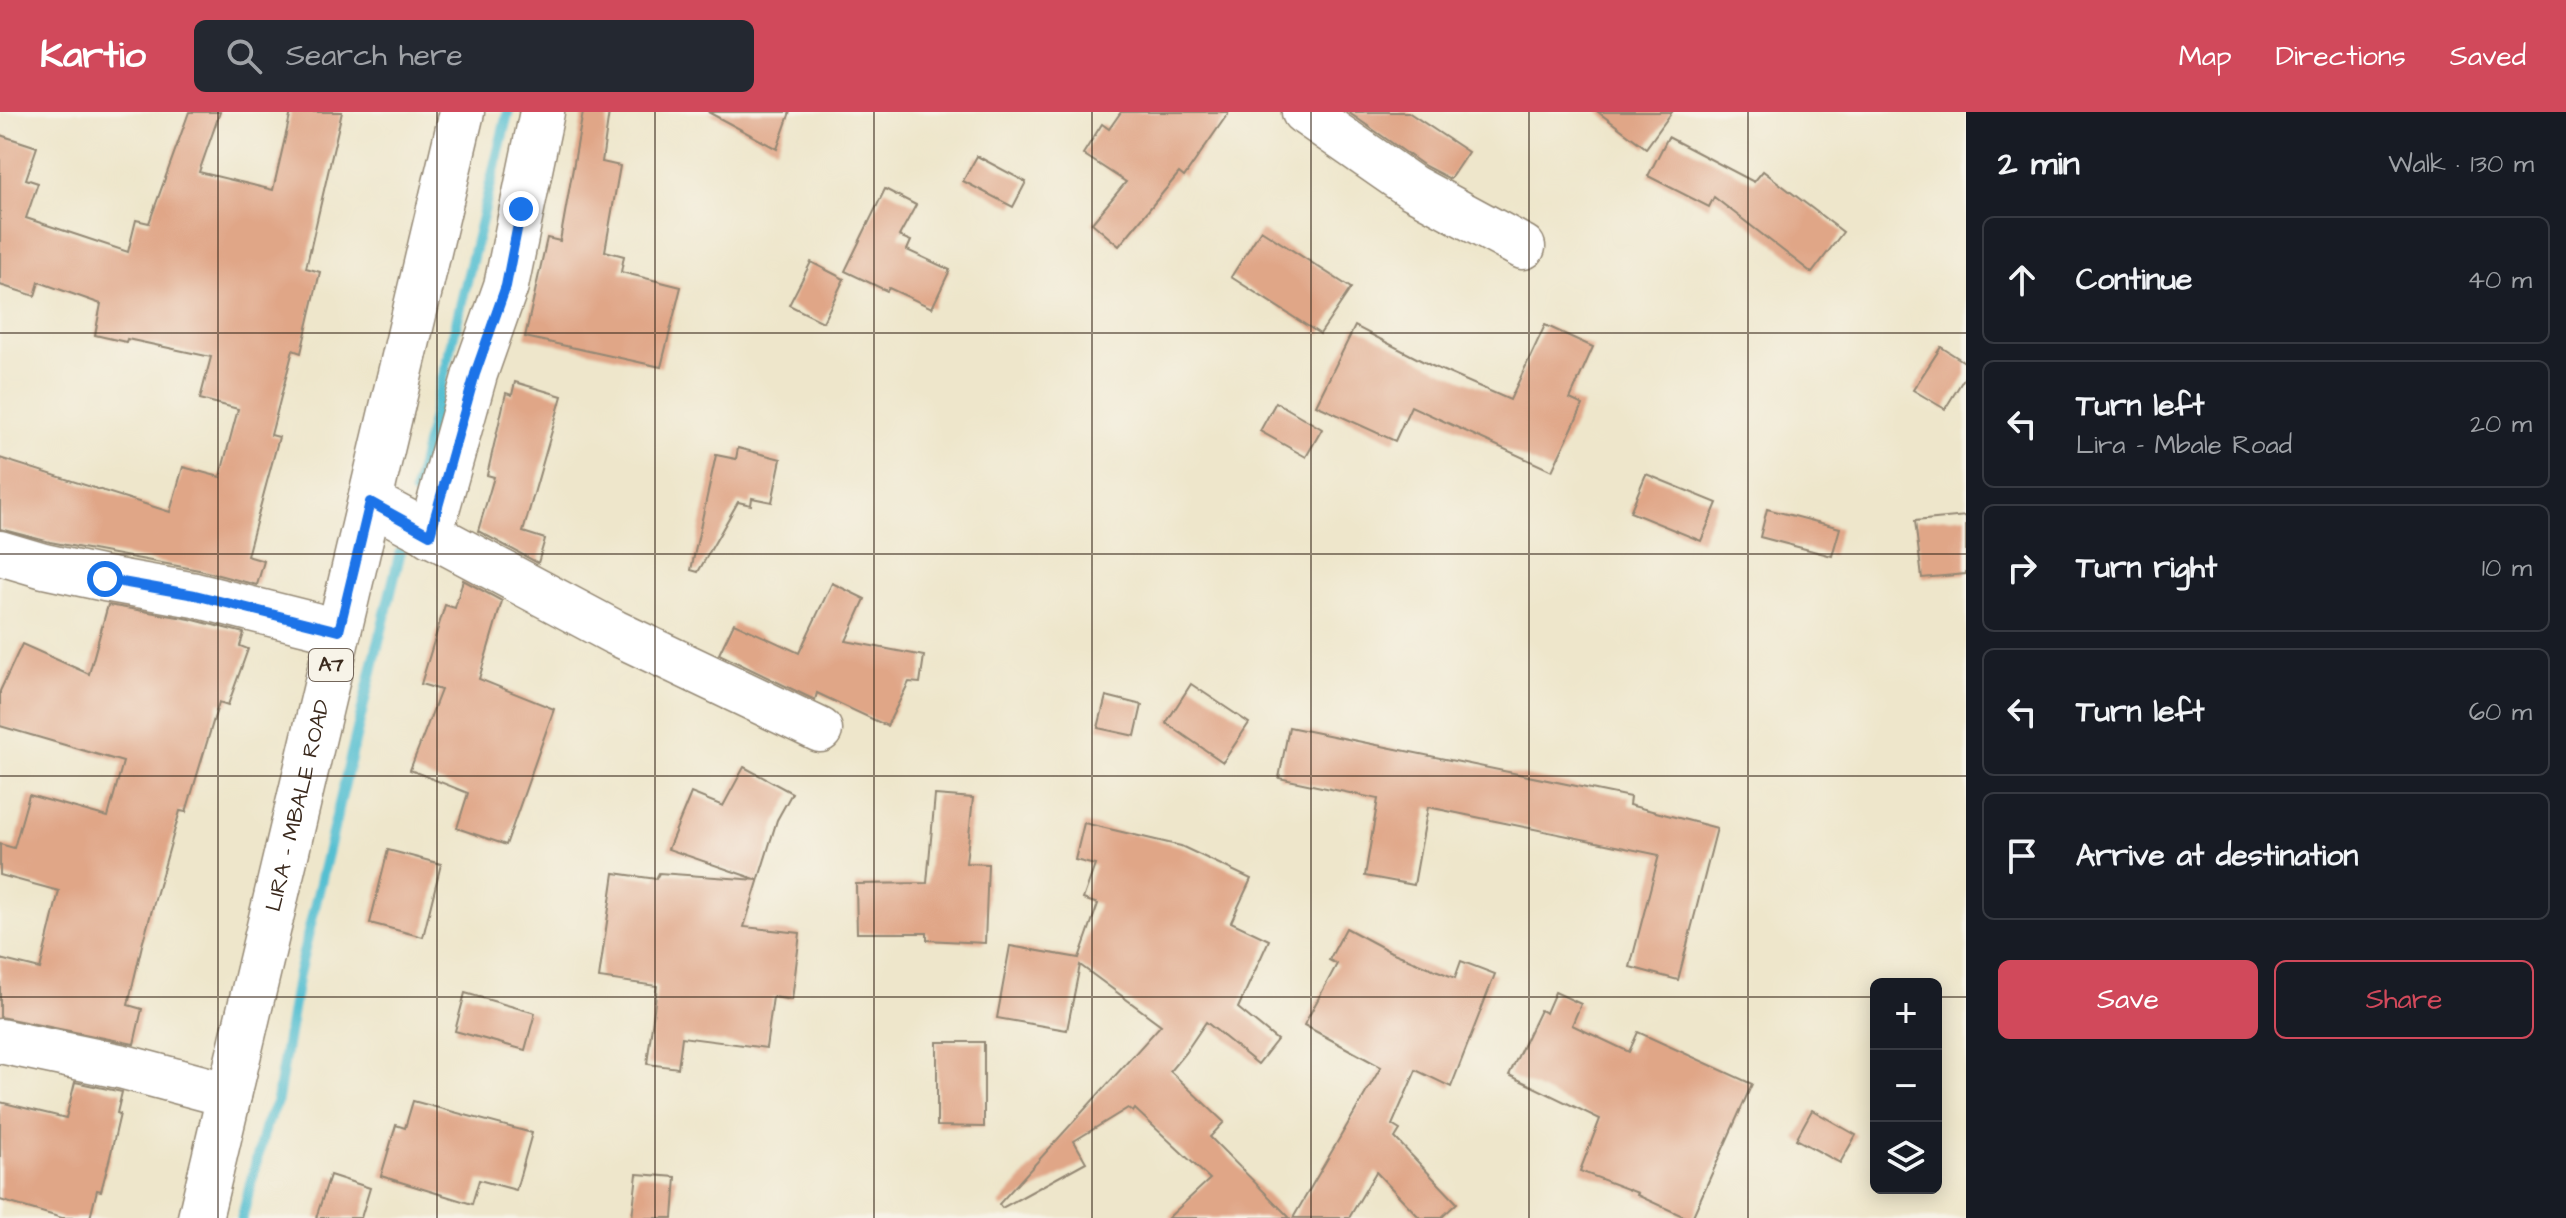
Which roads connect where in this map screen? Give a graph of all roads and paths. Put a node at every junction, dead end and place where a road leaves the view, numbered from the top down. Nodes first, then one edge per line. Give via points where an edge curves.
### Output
1 (462, 112) edge
2 (542, 112) edge
3 (1304, 112) edge
4 (1523, 247) dead end
5 (370, 502) junction
6 (430, 535) junction
7 (0, 553) edge
8 (339, 631) junction
9 (820, 730) dead end
10 (0, 1041) edge
11 (229, 1095) junction
12 (200, 1218) edge

1 - 5 main road, LIRA - MBALE ROAD / A7
2 - 6 main road via 506,286
3 - 4 main road via 1412,187
5 - 6 main road
5 - 8 main road, LIRA - MBALE ROAD / A7
6 - 9 main road via 614,632
7 - 8 main road
8 - 11 main road, LIRA - MBALE ROAD / A7
10 - 11 main road
11 - 12 main road, LIRA - MBALE ROAD / A7

